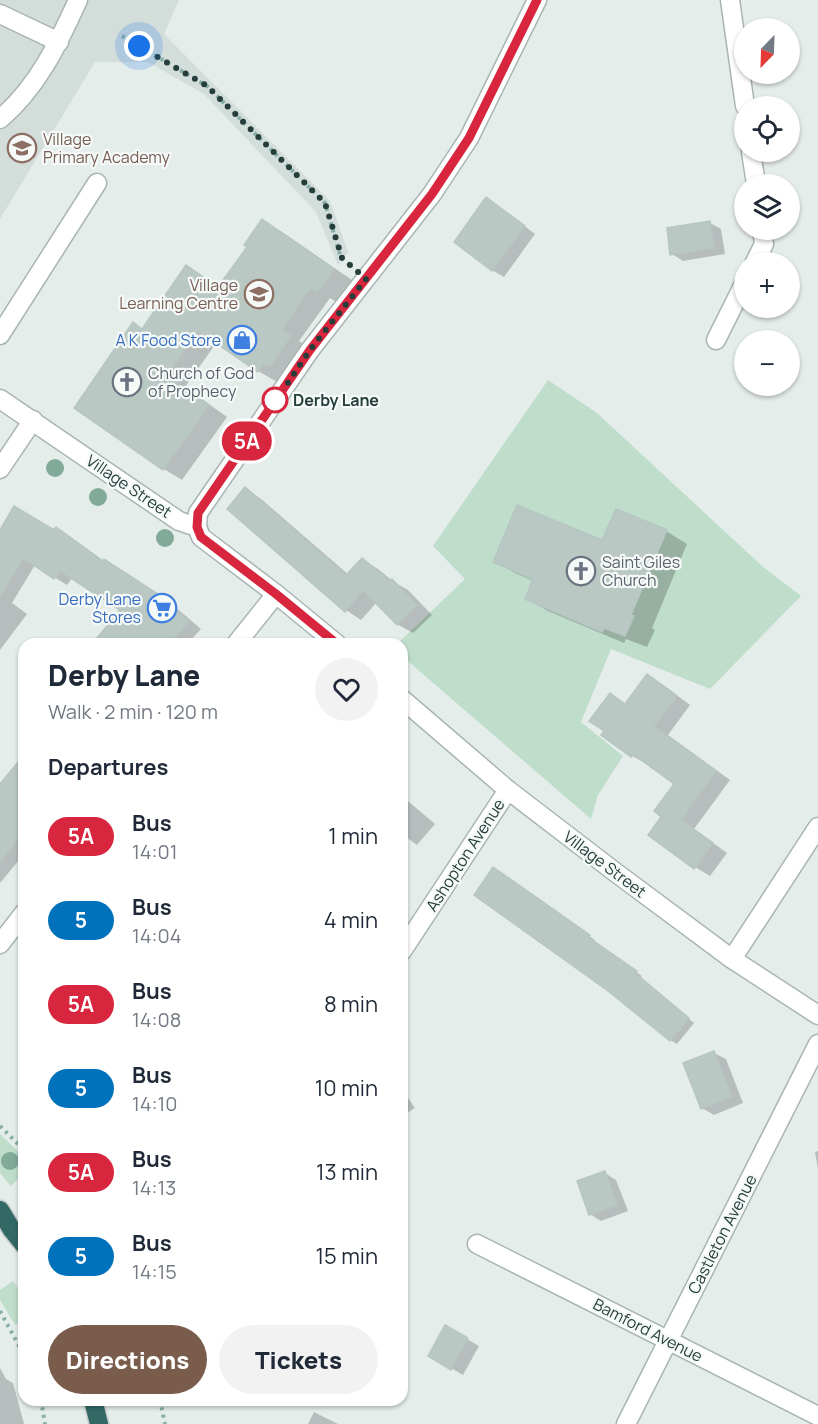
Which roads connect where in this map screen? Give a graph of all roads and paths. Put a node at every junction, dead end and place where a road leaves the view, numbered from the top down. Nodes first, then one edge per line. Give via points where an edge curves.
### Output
1 (78, 0) edge
2 (537, 0) edge
3 (730, 0) edge
4 (0, 14) edge
5 (122, 36) dead end
6 (59, 42) junction
7 (744, 96) edge
8 (0, 119) edge
9 (96, 183) dead end
10 (366, 279) junction
11 (734, 304) edge
12 (0, 334) edge
13 (716, 340) dead end
14 (0, 399) edge
15 (33, 420) junction
16 (0, 469) edge
17 (197, 527) junction
18 (276, 594) junction
19 (242, 638) edge
20 (330, 638) edge
21 (408, 704) edge
22 (508, 790) junction
23 (818, 827) edge
24 (18, 922) edge
25 (408, 942) edge
26 (0, 944) edge
27 (732, 959) junction
28 (818, 1015) edge
29 (818, 1044) edge
30 (0, 1126) edge
31 (18, 1143) edge
32 (0, 1210) edge
33 (6, 1226) edge
34 (18, 1239) edge
35 (477, 1244) dead end
36 (0, 1311) edge
37 (669, 1341) junction
38 (18, 1344) edge
39 (42, 1406) edge
40 (94, 1406) edge
41 (161, 1406) edge
42 (818, 1416) edge
43 (45, 1424) edge
44 (99, 1424) edge
45 (165, 1424) edge
46 (626, 1424) edge

1 - 6 street
2 - 10 street via 469,138 432,194
3 - 7 street
4 - 6 street
5 - 10 path via 207,86 233,111 325,203 342,258
6 - 8 street via 35,81
9 - 12 street
10 - 17 street via 310,350 198,513
11 - 13 street
14 - 15 street, Village Street
15 - 16 street
15 - 17 street, Village Street via 179,521
17 - 18 street, Village Street via 201,537
18 - 19 street
18 - 20 street, Village Street
21 - 22 street, Village Street
22 - 25 street, Ashopton Avenue
22 - 27 street, Village Street
23 - 27 street
24 - 26 street
27 - 28 street, Village Street
29 - 37 street, Castleton Avenue
30 - 31 path
32 - 33 highway
33 - 34 highway
35 - 37 street, Bamford Avenue
36 - 38 path
37 - 42 street, Bamford Avenue
37 - 46 street, Castleton Avenue
39 - 43 path
40 - 44 highway
41 - 45 path

